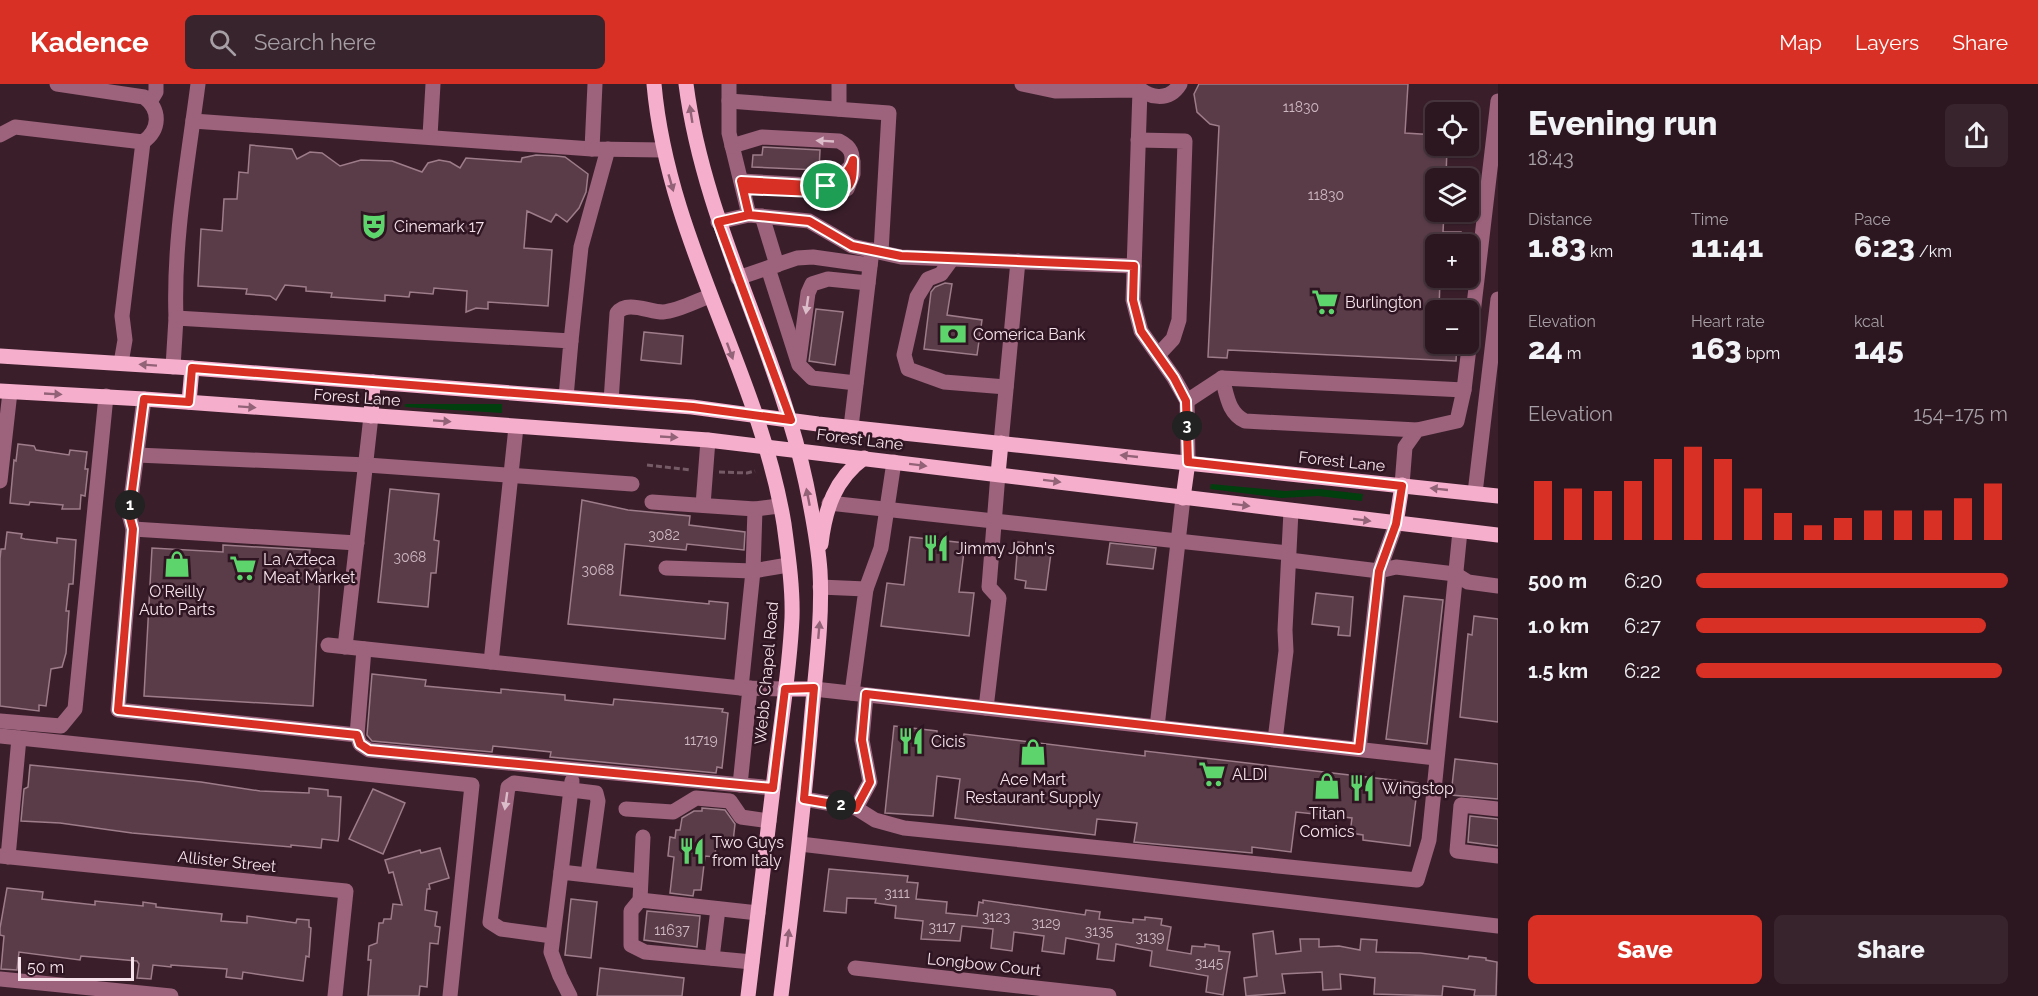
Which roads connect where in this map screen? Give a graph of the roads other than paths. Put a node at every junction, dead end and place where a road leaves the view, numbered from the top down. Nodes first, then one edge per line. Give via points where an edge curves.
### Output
1 (59, 84) edge
2 (156, 84) edge
3 (198, 84) edge
4 (433, 84) edge
5 (595, 84) edge
6 (654, 84) edge
7 (686, 84) edge
8 (729, 84) edge
9 (839, 84) edge
10 (1022, 84) edge
11 (1180, 84) edge
12 (98, 87) edge
13 (1138, 87) edge
14 (729, 101) junction
15 (1498, 101) edge
16 (150, 102) junction
17 (839, 109) junction
18 (193, 121) junction
19 (0, 135) edge
20 (430, 136) junction
21 (1138, 140) junction
22 (142, 142) junction
23 (732, 146) junction
24 (592, 149) junction
25 (608, 149) junction
26 (663, 150) junction
27 (742, 185) junction
28 (756, 215) junction
29 (718, 222) junction
30 (874, 256) junction
31 (952, 259) junction
32 (1018, 261) junction
33 (1134, 266) junction
34 (772, 267) junction
35 (738, 278) junction
36 (868, 283) junction
37 (710, 296) junction
38 (1498, 299) edge
39 (176, 318) junction
40 (571, 341) junction
41 (1158, 355) junction
42 (0, 356) edge
43 (121, 363) junction
44 (799, 365) junction
45 (173, 367) junction
46 (192, 368) junction
47 (1222, 378) junction
48 (374, 382) junction
49 (856, 383) junction
50 (1006, 387) junction
51 (1464, 390) junction
52 (5, 392) edge
53 (106, 396) junction
54 (566, 397) junction
55 (144, 399) junction
56 (611, 401) junction
57 (1186, 401) junction
58 (189, 402) junction
59 (754, 414) junction
60 (371, 416) junction
61 (791, 420) junction
62 (516, 427) junction
63 (851, 427) junction
64 (1417, 430) junction
65 (708, 440) junction
66 (1001, 443) junction
67 (765, 446) junction
68 (798, 450) junction
69 (137, 454) junction
70 (864, 458) junction
71 (894, 462) junction
72 (1188, 462) junction
73 (367, 465) junction
74 (998, 474) junction
75 (510, 475) junction
76 (0, 481) edge
77 (633, 484) dead end
78 (1402, 486) junction
79 (1475, 493) junction
80 (1498, 496) edge
81 (1183, 498) junction
82 (652, 502) dead end
83 (829, 503) junction
84 (703, 505) junction
85 (779, 506) junction
86 (755, 509) junction
87 (887, 509) junction
88 (1291, 511) junction
89 (994, 521) junction
90 (1396, 524) junction
91 (133, 529) junction
92 (1460, 531) junction
93 (1498, 535) edge
94 (1178, 541) junction
95 (357, 543) junction
96 (1288, 557) junction
97 (788, 565) junction
98 (819, 565) junction
99 (666, 568) dead end
100 (753, 571) junction
101 (1379, 571) junction
102 (1455, 574) junction
103 (1498, 586) edge
104 (820, 587) junction
105 (866, 589) junction
106 (328, 645) dead end
107 (345, 647) junction
108 (364, 649) junction
109 (491, 662) junction
110 (745, 688) junction
111 (814, 688) junction
112 (785, 689) junction
113 (859, 694) junction
114 (986, 708) junction
115 (0, 720) edge
116 (1157, 727) junction
117 (357, 735) junction
118 (0, 736) edge
119 (19, 738) junction
120 (1275, 740) junction
121 (1359, 749) junction
122 (1436, 758) junction
123 (573, 769) junction
124 (740, 785) junction
125 (773, 788) junction
126 (571, 789) junction
127 (804, 799) junction
128 (856, 808) junction
129 (626, 809) dead end
130 (1498, 809) edge
131 (769, 820) junction
132 (643, 837) dead end
133 (800, 844) junction
134 (4, 856) edge
135 (1498, 856) edge
136 (561, 872) junction
137 (588, 874) junction
138 (640, 881) junction
139 (640, 900) junction
140 (718, 909) junction
141 (758, 914) junction
142 (1498, 926) edge
143 (552, 936) junction
144 (712, 958) junction
145 (752, 962) junction
146 (855, 968) dead end
147 (0, 979) edge
148 (171, 996) edge
149 (335, 996) edge
150 (450, 996) edge
151 (570, 996) edge
152 (748, 996) edge
153 (782, 996) edge
154 (1109, 996) edge

1 - 12 street
2 - 16 street
3 - 18 street
4 - 20 street
5 - 24 street
6 - 26 main road, Webb Chapel Road
29 -> 7 main road via 696,146
8 - 14 street
9 - 17 street
10 - 13 street via 1055,91
11 - 13 street via 1172,93 1155,97
12 - 16 street via 137,94
13 - 21 street
14 - 17 street
14 - 23 street
15 - 51 street
16 - 22 street via 157,124
17 - 30 street via 889,113
18 - 20 street
18 - 39 street via 179,226
19 - 22 street via 15,127
20 - 24 street
21 - 33 street
21 - 41 street via 1185,141 1179,320 1173,339
22 - 43 street via 122,316 125,340
23 - 27 street
27 -> 23 street via 826,186 842,176 853,160 849,146 839,141 762,137
24 - 25 street
25 - 26 street
25 - 40 street via 581,247
26 -> 37 main road, Webb Chapel Road via 680,217
27 - 28 street
28 - 29 street
28 - 30 street via 809,221
28 - 34 street
29 - 35 main road
30 - 31 street
30 - 34 street via 797,258
30 - 36 street
31 - 32 street
31 - 50 street via 941,274 928,279 917,297 904,355 908,369 944,382
32 - 33 street
32 - 50 street
33 - 41 street via 1135,309 1141,331
34 - 35 street
34 - 44 street
35 - 61 main road
36 -> 44 street via 828,279 812,284
36 - 49 street
37 - 56 street via 671,310 628,307 618,311
37 -> 59 main road, Webb Chapel Road
38 - 79 street
39 - 40 street
39 - 45 street
40 - 54 street
41 - 57 street
42 - 43 main road, Forest Lane
45 -> 43 main road, Forest Lane
44 - 49 street via 812,378
45 - 46 main road, Forest Lane
46 - 48 main road, Forest Lane
46 - 58 main road
47 - 51 street
47 - 57 street
47 - 64 street via 1231,410 1245,421
48 - 54 main road, Forest Lane
48 - 60 main road
49 - 63 street
50 - 66 street
51 - 64 street via 1457,421
52 -> 53 main road, Forest Lane
52 - 76 street
53 - 55 main road, Forest Lane
53 - 115 street via 75,709 61,726
54 - 56 main road, Forest Lane
55 - 58 main road, Forest Lane
55 - 69 street
56 - 59 main road, Forest Lane
57 - 72 street
58 -> 60 main road, Forest Lane
59 - 61 main road, Forest Lane
59 - 67 main road, Webb Chapel Road
60 -> 62 main road, Forest Lane
60 - 73 street
61 - 63 main road, Forest Lane
61 - 68 main road
62 -> 65 main road, Forest Lane
62 - 75 street
63 - 66 main road, Forest Lane
64 - 78 street via 1405,447
65 - 67 main road, Forest Lane
65 - 84 street
72 -> 66 main road, Forest Lane
66 - 74 main road
67 - 68 main road, Forest Lane
67 - 85 main road, Webb Chapel Road
68 - 70 main road, Forest Lane
98 -> 68 main road
69 - 73 street
69 - 91 street via 129,514
70 - 71 main road, Forest Lane
70 - 83 main road via 838,482
71 -> 74 main road, Forest Lane
71 - 87 street
72 - 78 main road, Forest Lane
72 - 81 main road
73 - 75 street
73 - 95 street
74 -> 81 main road, Forest Lane
74 - 89 street
75 - 77 street
75 - 109 street
79 -> 78 main road, Forest Lane
78 - 90 main road
79 - 80 main road, Forest Lane
81 -> 88 main road, Forest Lane
81 - 94 street
82 - 84 street
83 - 87 street
83 - 98 main road
84 - 86 street
85 - 86 street
85 - 97 main road, Webb Chapel Road
86 - 100 street
87 - 89 street
87 - 105 street via 881,548
88 -> 90 main road, Forest Lane
88 - 96 street
89 - 94 street
89 - 114 street via 988,587 999,598
90 - 92 main road, Forest Lane
90 - 101 street
91 - 95 street
91 - 117 street via 118,710
92 - 93 main road, Forest Lane
92 - 102 street
94 - 96 street
94 - 116 street
95 - 107 street
96 - 101 street
96 - 120 street via 1286,651
97 - 100 street
97 - 112 main road, Webb Chapel Road via 792,616
98 - 104 main road
99 - 100 street
100 - 110 street
101 - 102 street via 1396,567
101 - 121 street
102 - 103 street via 1468,582
102 - 122 street
104 - 105 street
111 -> 104 main road
105 - 113 street
106 - 107 street
107 - 108 street
108 - 109 street
108 - 117 street
109 - 110 street
110 - 112 street
110 - 124 street
111 - 112 main road
111 - 113 street
111 - 127 main road
112 - 125 main road, Webb Chapel Road
113 - 114 street
113 - 128 street via 870,782
114 - 116 street
116 - 120 street
117 - 123 street via 360,744 369,750
118 - 119 street
119 - 134 street
119 - 150 street via 472,785
120 - 121 street
121 - 122 street
122 - 128 street via 1429,840 1417,880 904,828 875,820
123 - 124 street
123 - 126 street
124 - 125 street
125 - 131 main road, Webb Chapel Road
126 - 136 street
126 - 137 street via 596,793 598,801
126 -> 143 street via 514,783 508,787 490,915 490,922 501,929
127 - 128 street
127 - 133 main road
129 - 131 street via 674,812 696,798 730,801 741,817
130 - 135 street via 1461,804 1457,851
131 - 141 main road, Webb Chapel Road
132 - 138 street
133 - 142 street
153 -> 133 main road
134 - 149 street, Allister Street via 346,891
136 - 137 street
136 - 143 street
137 - 138 street
138 - 139 street
139 - 140 street
139 - 144 street via 631,911 631,945 645,952
140 - 141 street
140 - 144 street
141 - 145 main road, Webb Chapel Road
143 - 151 street via 551,952
144 - 145 street
145 - 152 main road, Webb Chapel Road
146 - 154 street, Longbow Court
147 - 148 street

